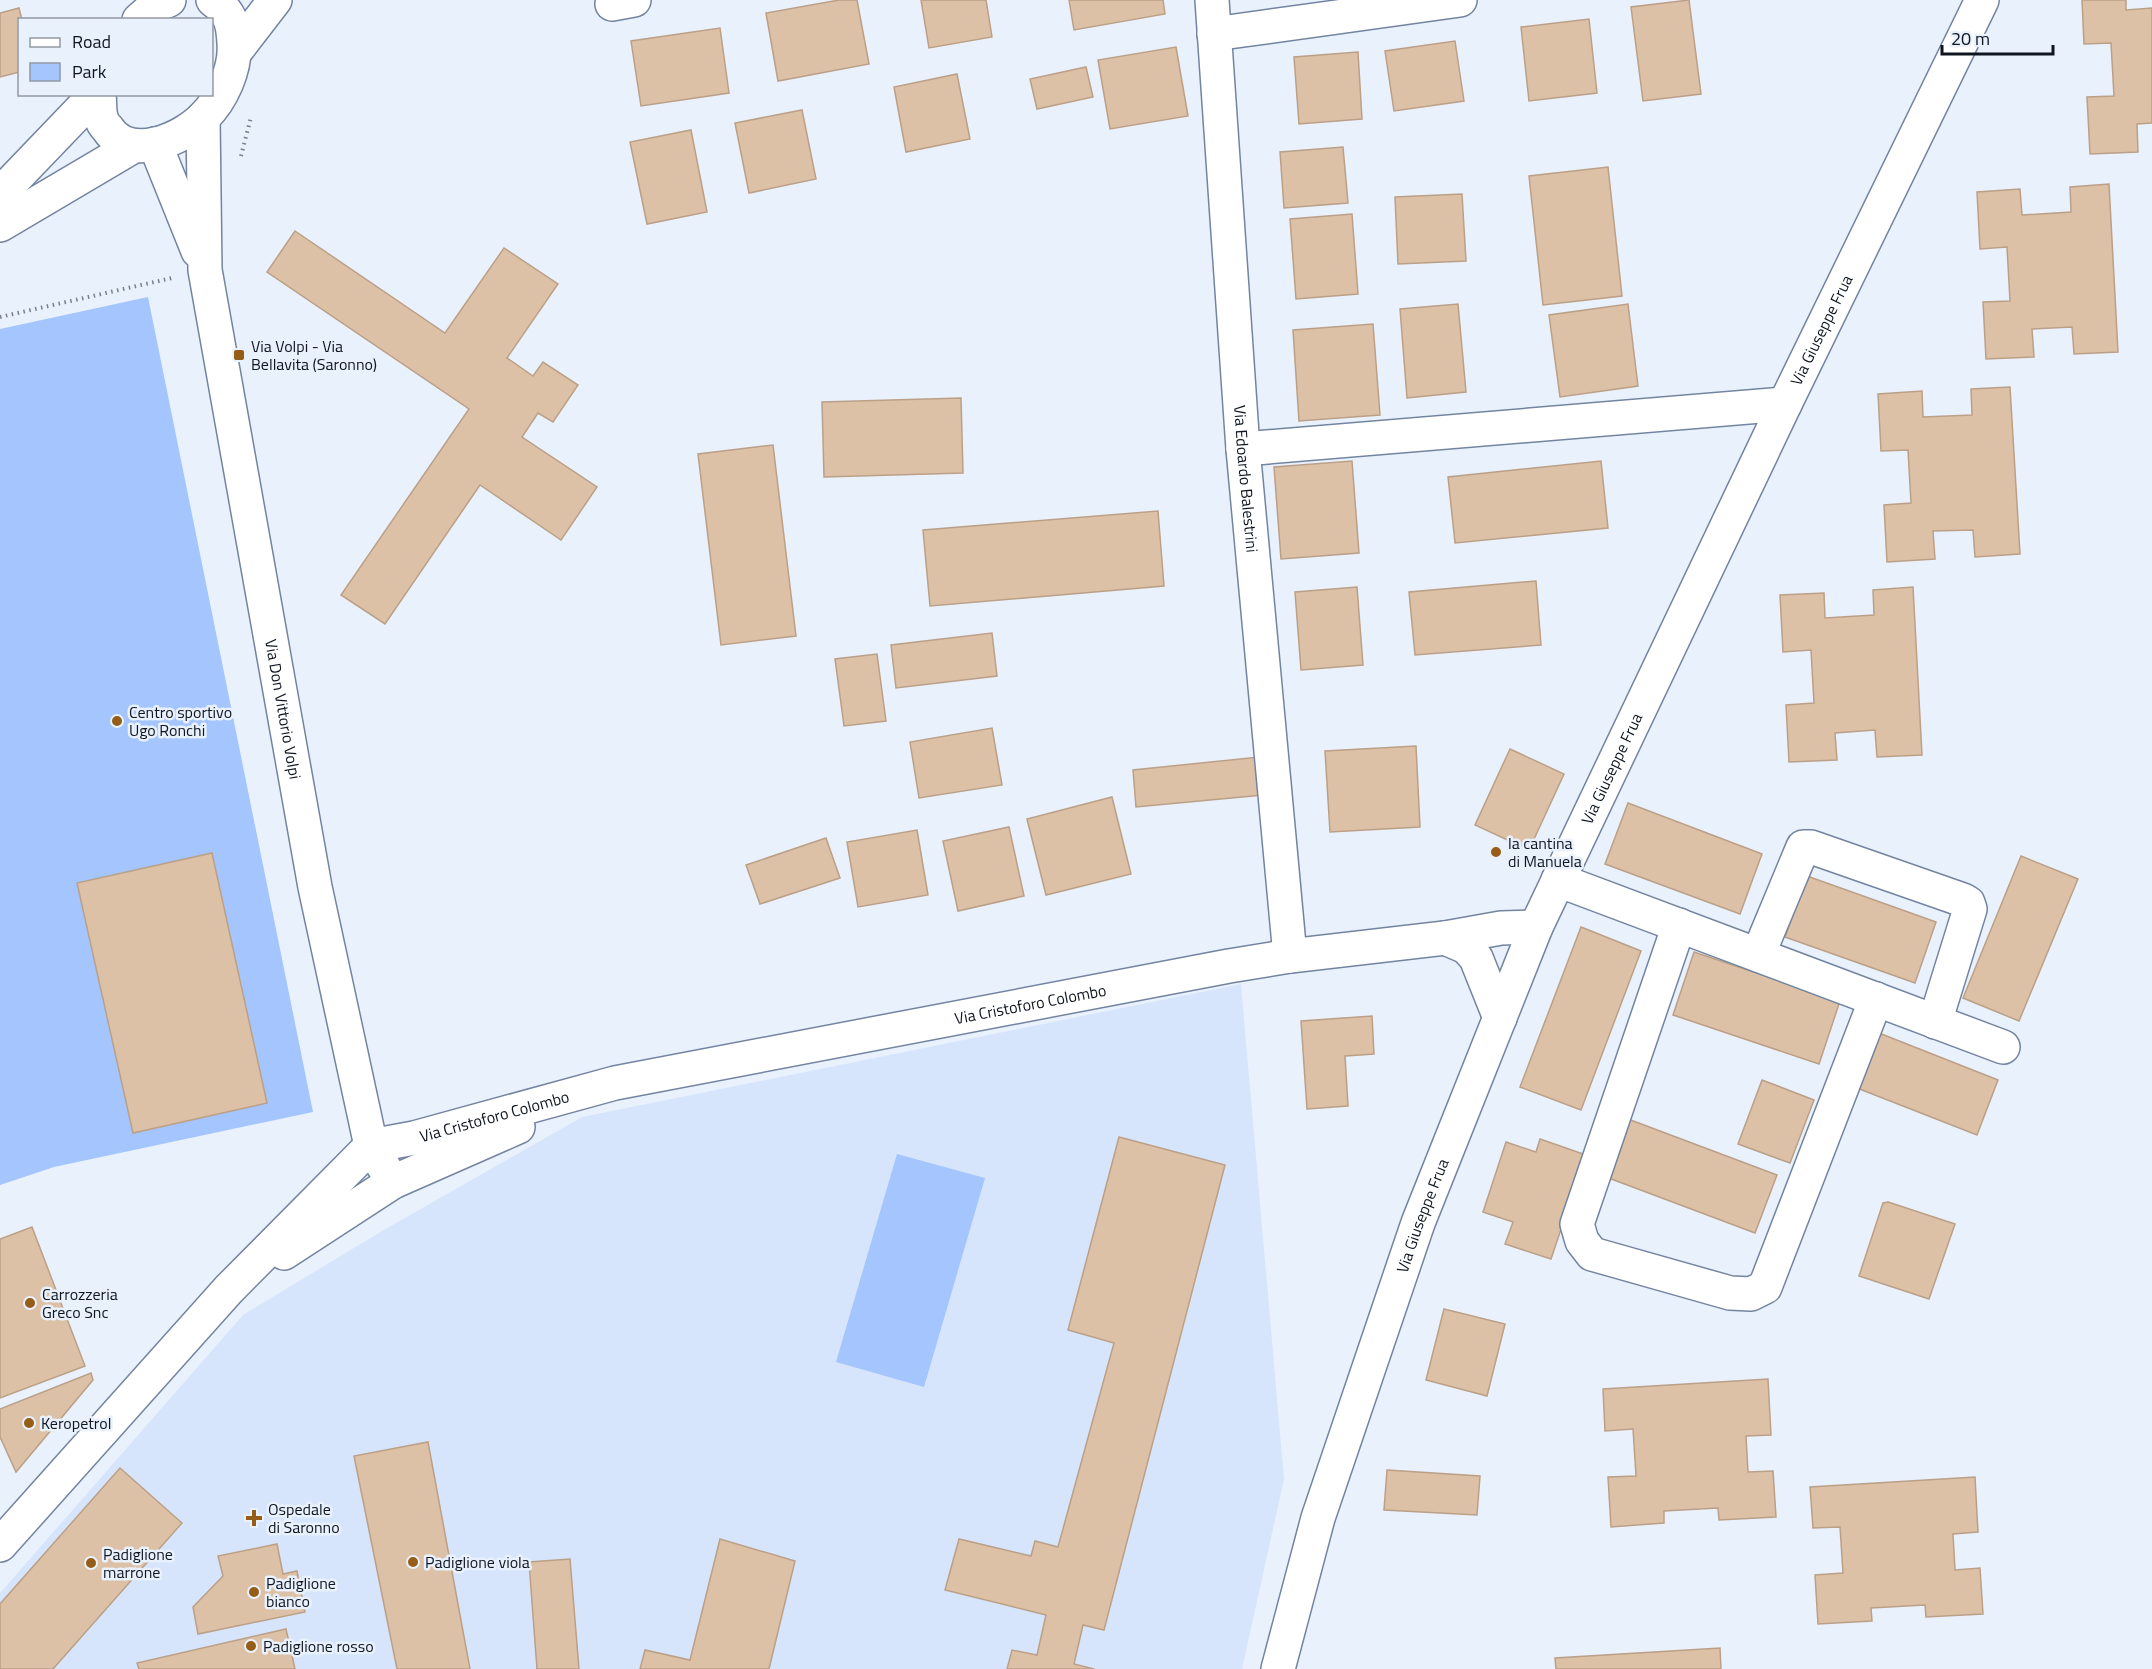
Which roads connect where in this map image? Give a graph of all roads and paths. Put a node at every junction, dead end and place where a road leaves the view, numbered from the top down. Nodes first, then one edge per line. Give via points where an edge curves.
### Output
1 (134, 0) edge
2 (169, 0) edge
3 (213, 0) edge
4 (275, 0) edge
5 (1212, 0) edge
6 (1460, 0) edge
7 (1982, 0) edge
8 (134, 18) edge
9 (141, 18) edge
10 (1214, 34) junction
11 (235, 52) junction
12 (96, 96) edge
13 (98, 96) edge
14 (252, 115) dead end
15 (203, 118) junction
16 (144, 146) junction
17 (239, 164) dead end
18 (0, 194) edge
19 (0, 225) edge
20 (205, 270) junction
21 (0, 317) edge
22 (1785, 404) junction
23 (1243, 449) junction
24 (1558, 880) junction
25 (1679, 925) junction
26 (1536, 927) junction
27 (1445, 938) junction
28 (1758, 955) junction
29 (1290, 956) junction
30 (1876, 999) junction
31 (1500, 1018) junction
32 (1935, 1022) junction
33 (2003, 1047) dead end
34 (615, 1083) junction
35 (371, 1146) junction
36 (393, 1182) junction
37 (229, 1289) junction
38 (0, 1545) edge
39 (1278, 1669) edge

1 - 8 street
2 - 9 street
3 - 11 street via 225,8 233,29
4 - 11 street
5 - 10 street, Via Edoardo Balestrini
6 - 10 street
7 - 22 street, Via Giuseppe Frua
10 - 23 street, Via Edoardo Balestrini
11 - 15 street via 229,76
12 - 18 street
13 - 16 street via 101,119 112,136
14 - 17 path
15 - 16 street via 179,136
15 - 20 street, Via Don Vittorio Volpi
16 - 19 street
16 - 20 street, Via Don Vittorio Volpi
20 - 21 path
20 - 35 street, Via Don Vittorio Volpi via 315,887
22 - 23 street
22 - 24 street, Via Giuseppe Frua
23 - 29 street, Via Edoardo Balestrini
24 - 25 street
24 - 26 street, Via Giuseppe Frua
25 - 28 street
25 - 30 street via 1577,1224 1582,1241 1592,1254 1730,1293 1751,1294 1765,1287
26 - 27 street, Via Cristoforo Colombo via 1501,928
26 - 31 street, Via Giuseppe Frua
27 - 29 street, Via Cristoforo Colombo
27 - 31 street via 1466,947 1476,958
28 - 30 street
28 - 32 street via 1803,847 1964,900 1970,909
29 - 34 street, Via Cristoforo Colombo
30 - 32 street
31 - 39 street, Via Giuseppe Frua via 1410,1246 1318,1518
32 - 33 street
34 - 35 street, Via Cristoforo Colombo via 414,1138
34 - 36 street, Via Cristoforo Colombo
35 - 36 street
35 - 37 street, Via Cristoforo Colombo
36 - 37 street, Via Cristoforo Colombo
37 - 38 street, Via Cristoforo Colombo

